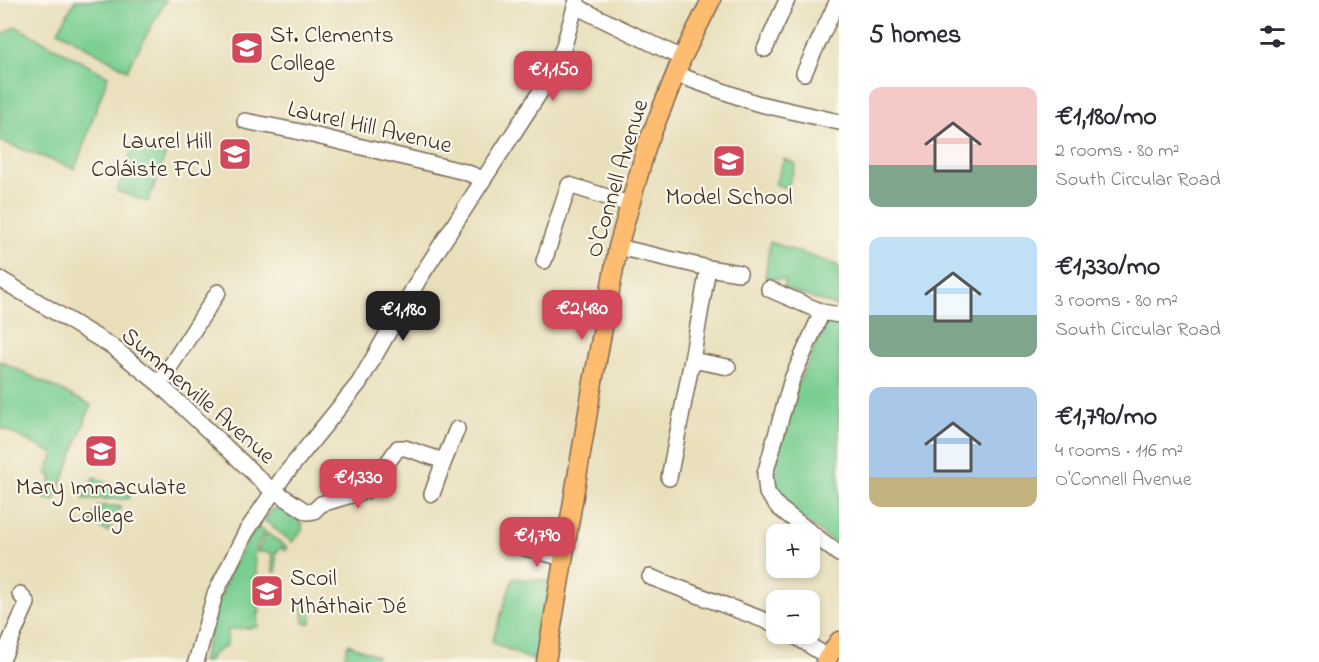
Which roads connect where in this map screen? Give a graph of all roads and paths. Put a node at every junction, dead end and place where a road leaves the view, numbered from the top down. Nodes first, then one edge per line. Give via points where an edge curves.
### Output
1 (711, 0) edge
2 (787, 0) edge
3 (838, 0) edge
4 (577, 2) edge
5 (765, 49) dead end
6 (679, 66) junction
7 (804, 73) dead end
8 (245, 121) dead end
9 (839, 122) edge
10 (483, 178) junction
11 (629, 204) junction
12 (618, 247) junction
13 (544, 261) dead end
14 (708, 268) junction
15 (739, 273) dead end
16 (0, 279) edge
17 (769, 289) dead end
18 (218, 292) dead end
19 (822, 312) junction
20 (839, 315) edge
21 (692, 360) junction
22 (728, 367) dead end
23 (159, 384) junction
24 (457, 429) dead end
25 (444, 461) junction
26 (669, 478) dead end
27 (274, 491) junction
28 (432, 494) dead end
29 (518, 546) dead end
30 (839, 554) edge
31 (563, 558) junction
32 (650, 577) dead end
33 (20, 594) dead end
34 (766, 622) edge
35 (839, 641) edge
36 (805, 644) edge
37 (826, 659) edge
38 (1, 662) edge
39 (196, 662) edge
40 (546, 662) edge

1 - 6 main road, O'Connell Avenue
2 - 5 street
3 - 7 street
4 - 6 street via 585,11
4 - 10 street via 563,49 544,86
6 - 9 street via 756,103
6 - 11 main road, O'Connell Avenue via 647,145
8 - 10 street, Laurel Hill Avenue
10 - 27 street via 359,383
11 - 12 main road, O'Connell Avenue
11 - 13 street via 569,185
12 - 14 street
12 - 31 main road, O'Connell Avenue
14 - 15 street
14 - 21 street
16 - 23 street, Summerville Avenue via 105,341
17 - 19 street
18 - 23 street
19 - 20 street
19 - 30 street via 792,379 765,474 767,493 779,508
21 - 22 street
21 - 26 street
23 - 27 street, Summerville Avenue
24 - 25 street
25 - 27 street, Summerville Avenue via 398,448 368,490 321,504 314,511 307,512
25 - 28 street
27 - 39 street via 246,532 215,594
29 - 31 street
31 - 40 main road, O'Connell Avenue
32 - 34 street
33 - 38 street via 27,603
35 - 37 main road
36 - 37 street

